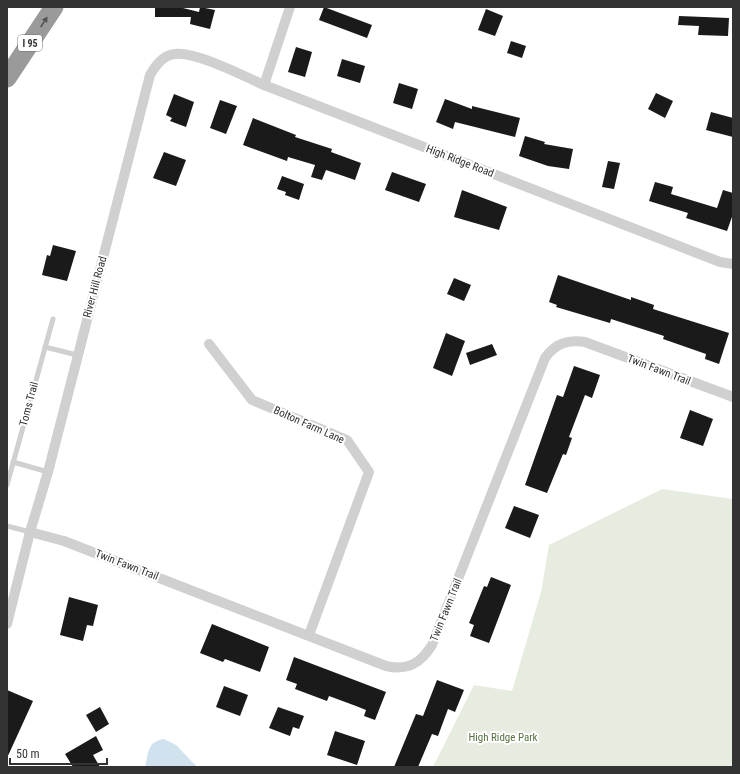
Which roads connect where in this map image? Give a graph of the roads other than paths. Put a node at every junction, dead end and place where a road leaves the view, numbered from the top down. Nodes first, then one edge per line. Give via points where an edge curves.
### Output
1 (54, 7) edge
2 (290, 7) edge
3 (7, 78) edge
4 (264, 85) junction
5 (733, 264) edge
6 (53, 319) dead end
7 (209, 344) dead end
8 (45, 346) junction
9 (77, 355) junction
10 (733, 397) edge
11 (13, 462) junction
12 (48, 472) junction
13 (7, 485) edge
14 (7, 526) edge
15 (30, 532) junction
16 (7, 624) edge
17 (309, 635) junction

3 -> 1 highway, I 95
2 - 4 street
4 - 5 street, High Ridge Road via 720,262
4 - 9 street, River Hill Road via 191,55 175,54 164,58 155,66 146,87
6 - 8 lane, Toms Trail
7 - 17 street, Bolton Farm Lane via 252,400 347,440 369,472
8 - 9 lane
8 - 11 lane, Toms Trail
9 - 12 street, River Hill Road
10 - 17 street, Twin Fawn Trail via 585,342 576,340 558,345 550,350 545,358 496,487 427,653 413,665 396,668
11 - 12 lane
11 - 13 lane, Toms Trail
12 - 15 street, River Hill Road
14 - 15 lane
15 - 16 street, River Hill Road
15 - 17 street, Twin Fawn Trail via 64,541

